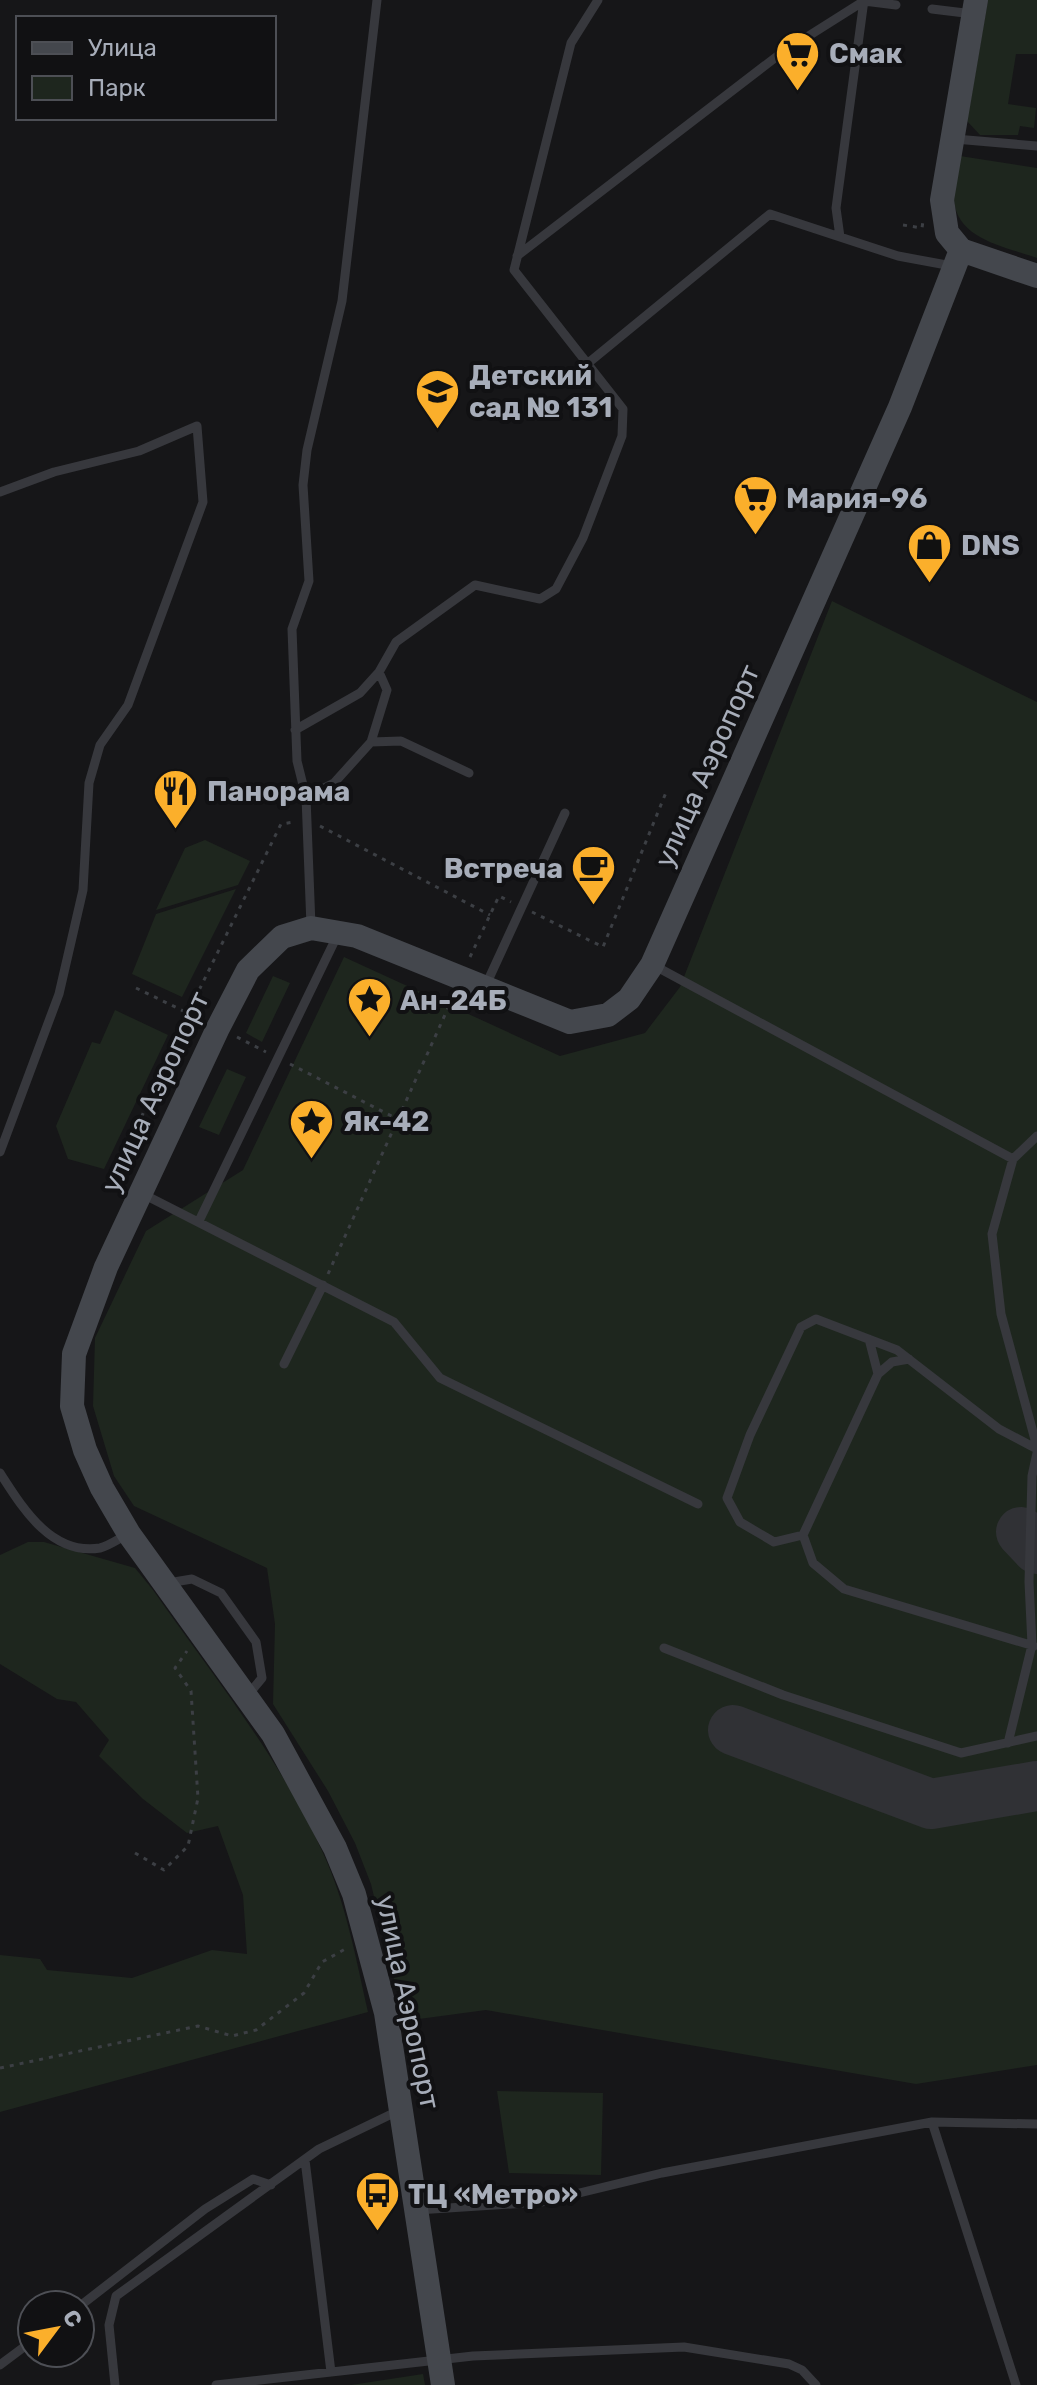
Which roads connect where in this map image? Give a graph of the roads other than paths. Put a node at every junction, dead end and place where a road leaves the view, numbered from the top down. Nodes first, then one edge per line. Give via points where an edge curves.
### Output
1 (377, 0) edge
2 (598, 0) edge
3 (864, 1) edge
4 (896, 5) dead end
5 (975, 7) edge
6 (932, 9) dead end
7 (955, 139) junction
8 (1037, 146) edge
9 (840, 237) junction
10 (517, 256) junction
11 (957, 258) junction
12 (1037, 276) edge
13 (587, 364) junction
14 (0, 492) edge
15 (379, 672) junction
16 (295, 730) junction
17 (371, 742) junction
18 (469, 773) dead end
19 (306, 797) junction
20 (565, 813) dead end
21 (311, 928) junction
22 (339, 931) junction
23 (652, 965) junction
24 (484, 990) junction
25 (1037, 1136) edge
26 (0, 1152) edge
27 (1013, 1159) junction
28 (141, 1193) junction
29 (199, 1221) junction
30 (323, 1285) junction
31 (869, 1339) junction
32 (909, 1359) junction
33 (284, 1364) dead end
34 (878, 1374) junction
35 (1037, 1449) edge
36 (0, 1473) edge
37 (698, 1504) dead end
38 (129, 1534) junction
39 (803, 1535) junction
40 (164, 1584) junction
41 (1034, 1646) edge
42 (664, 1648) dead end
43 (247, 1696) junction
44 (1037, 1736) edge
45 (1008, 1743) junction
46 (403, 2109) junction
47 (932, 2122) junction
48 (1037, 2124) edge
49 (305, 2160) junction
50 (271, 2185) junction
51 (417, 2210) junction
52 (96, 2294) edge
53 (331, 2372) junction
54 (441, 2374) edge
55 (115, 2385) edge
56 (216, 2385) edge
57 (816, 2385) edge
58 (1016, 2385) edge

1 - 16 lane via 342,301 303,485 309,581 292,629
2 - 10 lane via 571,43
3 - 4 lane
3 - 9 lane via 836,208
3 - 10 lane via 780,54
5 - 6 lane
5 - 7 main road
7 - 8 lane
7 - 11 main road via 942,200
9 - 11 lane via 898,256
9 - 13 lane via 770,214
10 - 13 lane via 514,270
11 - 12 main road
11 - 23 main road, улица Аэропорт via 900,407
13 - 15 lane via 623,409 622,436 583,538 556,589 540,599 475,585 396,642
14 - 26 lane via 139,451 197,426 203,502 128,705 100,745 89,783 83,890 59,994
15 - 16 lane via 360,693
15 - 17 lane via 387,690
16 - 19 lane
17 - 18 lane via 401,741
17 - 19 lane via 334,783
19 - 21 lane
20 - 24 lane
21 - 22 main road, улица Аэропорт
21 - 28 main road, улица Аэропорт via 282,937 248,970
22 - 24 main road, улица Аэропорт
22 - 29 lane
23 - 24 main road, улица Аэропорт via 629,999 608,1015 570,1022
23 - 27 lane
25 - 27 lane
27 - 35 lane via 992,1234 1001,1314
28 - 29 lane
28 - 38 main road, улица Аэропорт via 84,1321 72,1370 72,1406 85,1450
29 - 30 lane
30 - 33 lane
30 - 37 lane via 394,1322 440,1378
31 - 32 lane
31 - 34 lane
31 - 39 lane via 816,1319 801,1327 727,1498 740,1522 774,1542
32 - 34 lane via 892,1362
32 - 35 lane via 999,1429
34 - 39 lane
35 - 41 lane via 1029,1582
36 - 38 lane via 44,1532 71,1545 100,1548
38 - 40 main road, улица Аэропорт
39 - 41 lane via 813,1563 844,1589
40 - 43 main road, улица Аэропорт
40 - 43 lane via 192,1579 221,1593 256,1642 262,1678
41 - 45 lane
42 - 45 lane via 783,1695 961,1753
43 - 46 main road, улица Аэропорт via 335,1848 369,1938
44 - 45 lane
46 - 49 lane
46 - 51 main road, улица Аэропорт
47 - 48 lane
47 - 51 lane via 662,2173 542,2202
47 - 58 lane
49 - 50 lane
49 - 53 lane
50 - 52 lane via 253,2179 205,2209
50 - 55 lane via 116,2296 109,2325
51 - 54 main road, улица Аэропорт
53 - 54 lane
53 - 56 lane
54 - 57 lane via 473,2356 684,2347 789,2364

